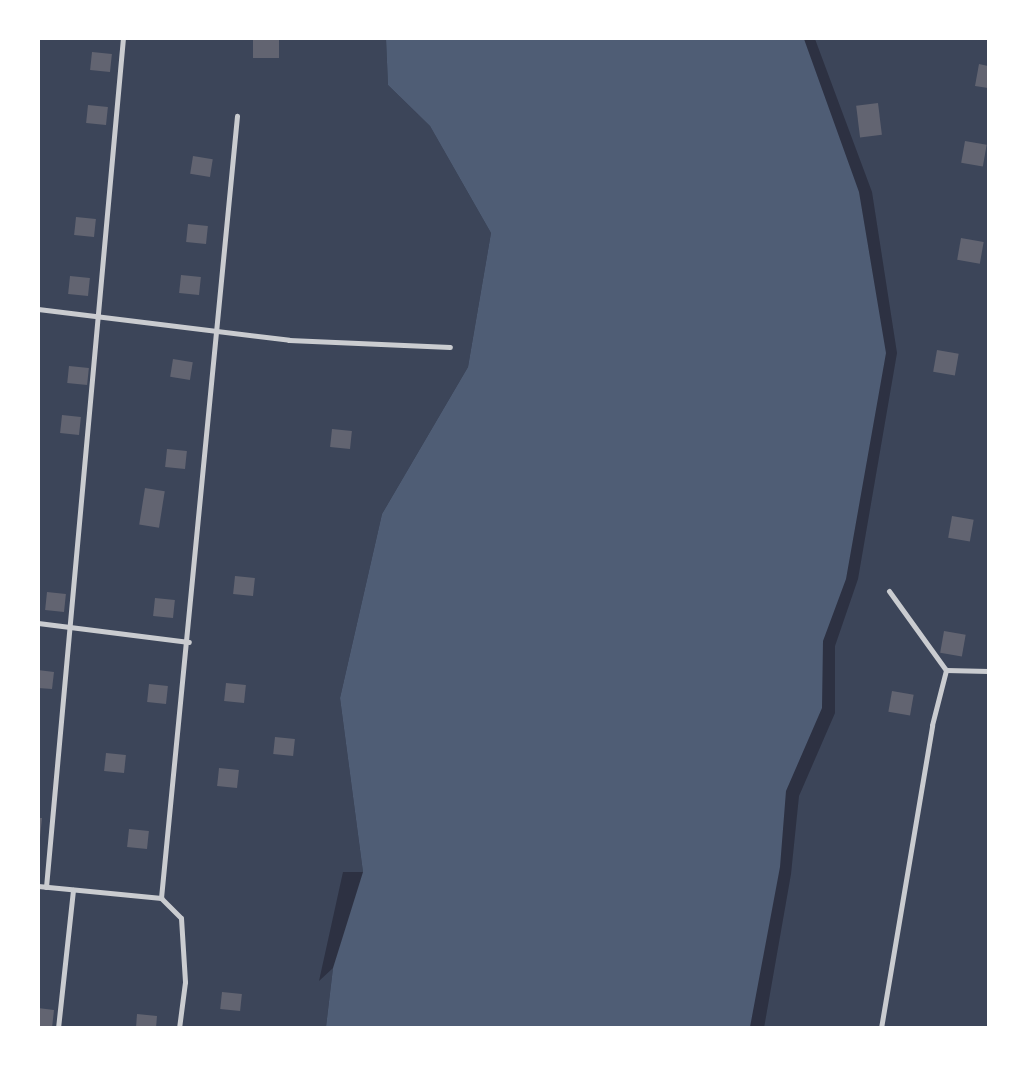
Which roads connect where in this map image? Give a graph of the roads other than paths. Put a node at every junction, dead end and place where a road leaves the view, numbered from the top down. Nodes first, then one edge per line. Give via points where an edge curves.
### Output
1 (123, 38) edge
2 (237, 116) dead end
3 (38, 309) edge
4 (98, 317) junction
5 (218, 331) junction
6 (450, 347) dead end
7 (889, 591) dead end
8 (38, 623) edge
9 (67, 626) junction
10 (189, 642) junction
11 (946, 670) junction
12 (989, 671) edge
13 (38, 886) edge
14 (46, 887) junction
15 (72, 890) junction
16 (161, 898) junction
17 (58, 1027) edge
18 (179, 1027) edge
19 (881, 1027) edge

1 - 4 lane
2 - 5 lane
3 - 4 lane
4 - 5 lane
4 - 9 lane
5 - 6 lane via 289,340
5 - 10 lane
7 - 11 lane
8 - 9 lane
9 - 10 lane
9 - 14 lane
10 - 16 lane
11 - 12 lane
11 - 19 lane via 932,725
13 - 14 lane
14 - 15 lane
15 - 16 lane
15 - 17 lane
16 - 18 lane via 181,918 185,982

